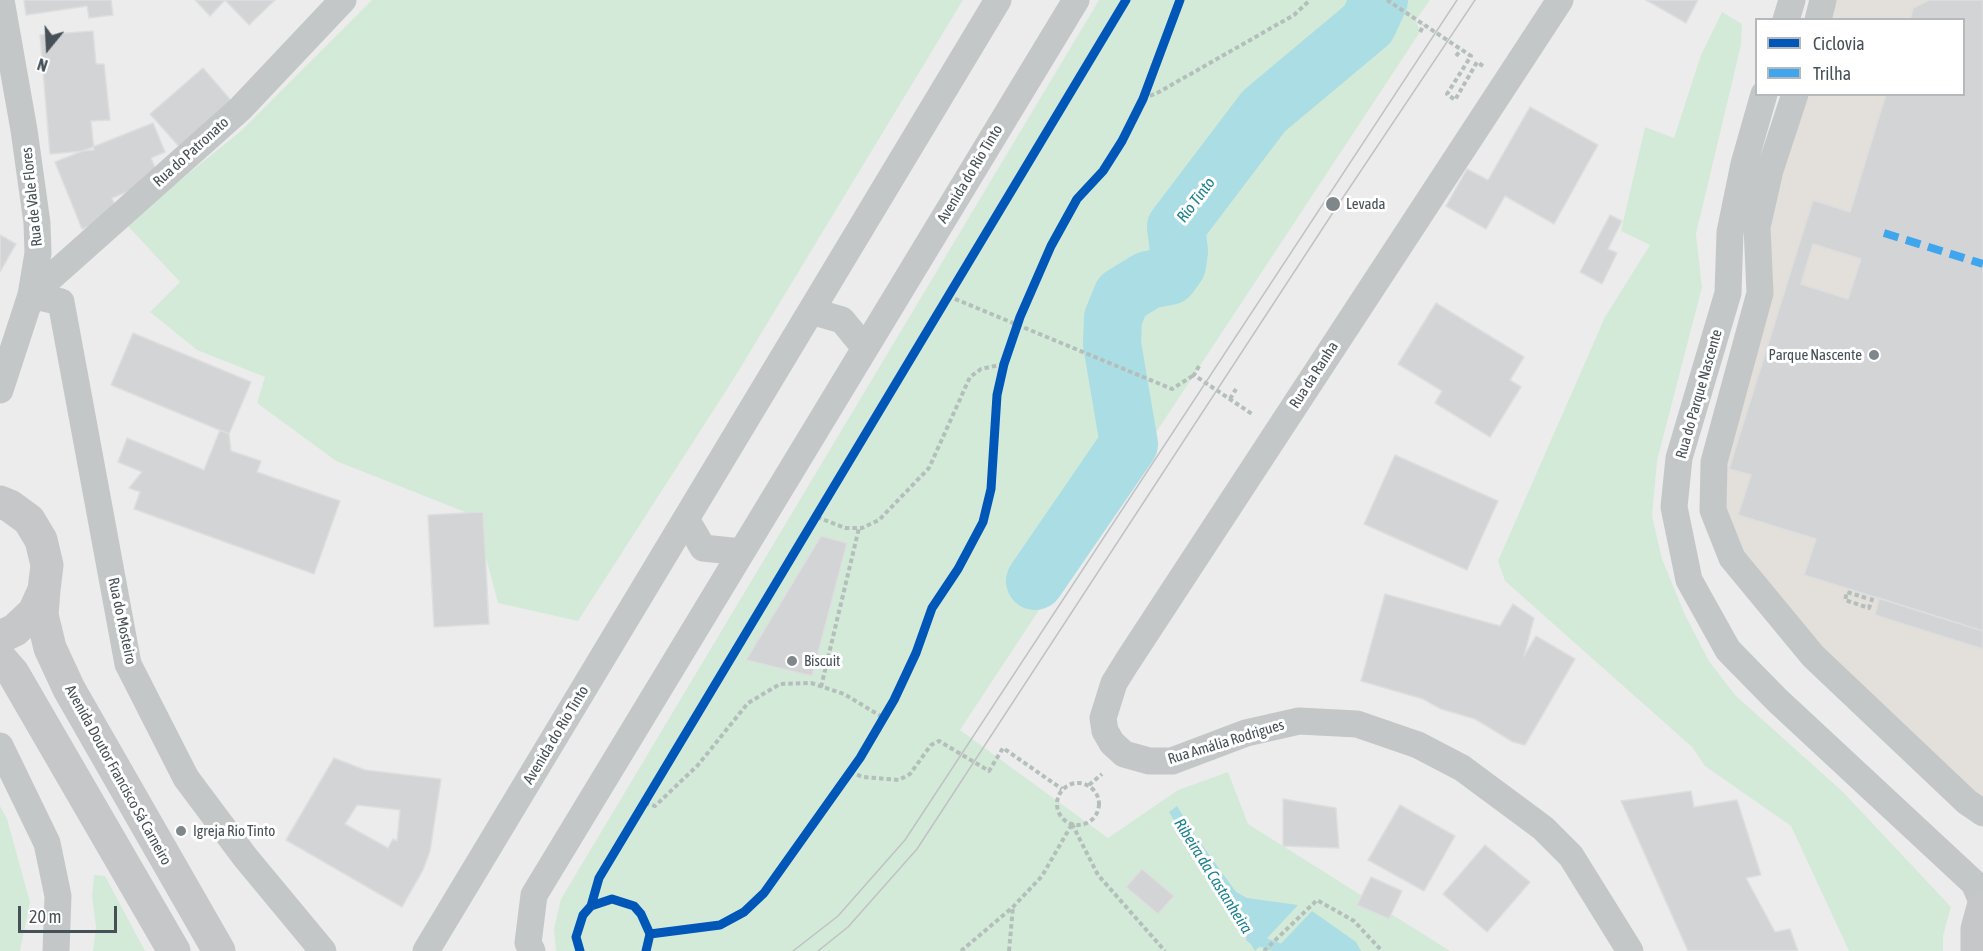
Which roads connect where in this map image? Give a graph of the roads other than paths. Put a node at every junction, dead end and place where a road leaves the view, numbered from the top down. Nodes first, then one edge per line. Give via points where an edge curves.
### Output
1 (1, 0) edge
2 (343, 0) edge
3 (998, 0) edge
4 (1076, 0) edge
5 (1560, 0) edge
6 (1792, 0) edge
7 (1823, 0) edge
8 (1787, 18) edge
9 (1818, 18) edge
10 (1763, 96) edge
11 (1794, 96) edge
12 (31, 295) junction
13 (811, 311) junction
14 (865, 348) junction
15 (0, 390) edge
16 (3, 500) edge
17 (686, 519) junction
18 (741, 552) junction
19 (44, 590) junction
20 (0, 637) edge
21 (0, 658) edge
22 (0, 746) edge
23 (1124, 754) joint
24 (1983, 813) edge
25 (1983, 906) edge
26 (56, 951) edge
27 (174, 951) edge
28 (219, 951) edge
29 (323, 951) edge
30 (426, 951) edge
31 (532, 951) edge
32 (1630, 951) edge
33 (1977, 951) edge

1 - 12 street, Rua de Vale Flores via 37,224 38,253
2 - 12 street, Rua do Patronato via 240,110
3 - 13 street, Avenida do Rio Tinto
4 - 14 street, Avenida do Rio Tinto
5 - 23 street, Rua da Ranha via 1114,683 1103,718 1105,731
6 - 8 street
7 - 9 street
10 - 25 street, Rua do Parque Nascente via 1730,232 1728,293 1679,458 1674,507 1689,580 1728,650 1974,883
11 - 24 street, Rua do Parque Nascente via 1770,170 1757,227 1760,294 1714,462 1713,510 1732,558 1813,656
12 - 15 street, Rua de Vale Flores
12 - 29 street, Rua do Mosteiro via 62,302 128,664 186,778
13 - 14 street via 842,320
13 - 17 street, Avenida do Rio Tinto
14 - 18 street, Avenida do Rio Tinto
16 - 19 main road, Avenida Doutor Francisco Sá Carneiro via 29,520 41,540 47,565
17 - 18 street via 703,548
17 - 30 street, Avenida do Rio Tinto
18 - 31 street, Avenida do Rio Tinto via 534,895 528,943
19 - 20 main road via 34,612 15,630
19 - 28 main road, Avenida Doutor Francisco Sá Carneiro via 42,615 50,648 69,689
21 - 27 main road via 13,673
22 - 26 street via 47,843 58,896
23 - 32 street, Rua Amália Rodrigues via 1149,761 1172,761 1246,733 1299,721 1357,724 1418,745 1462,768 1557,842 1571,856
25 - 33 main road via 1977,928

